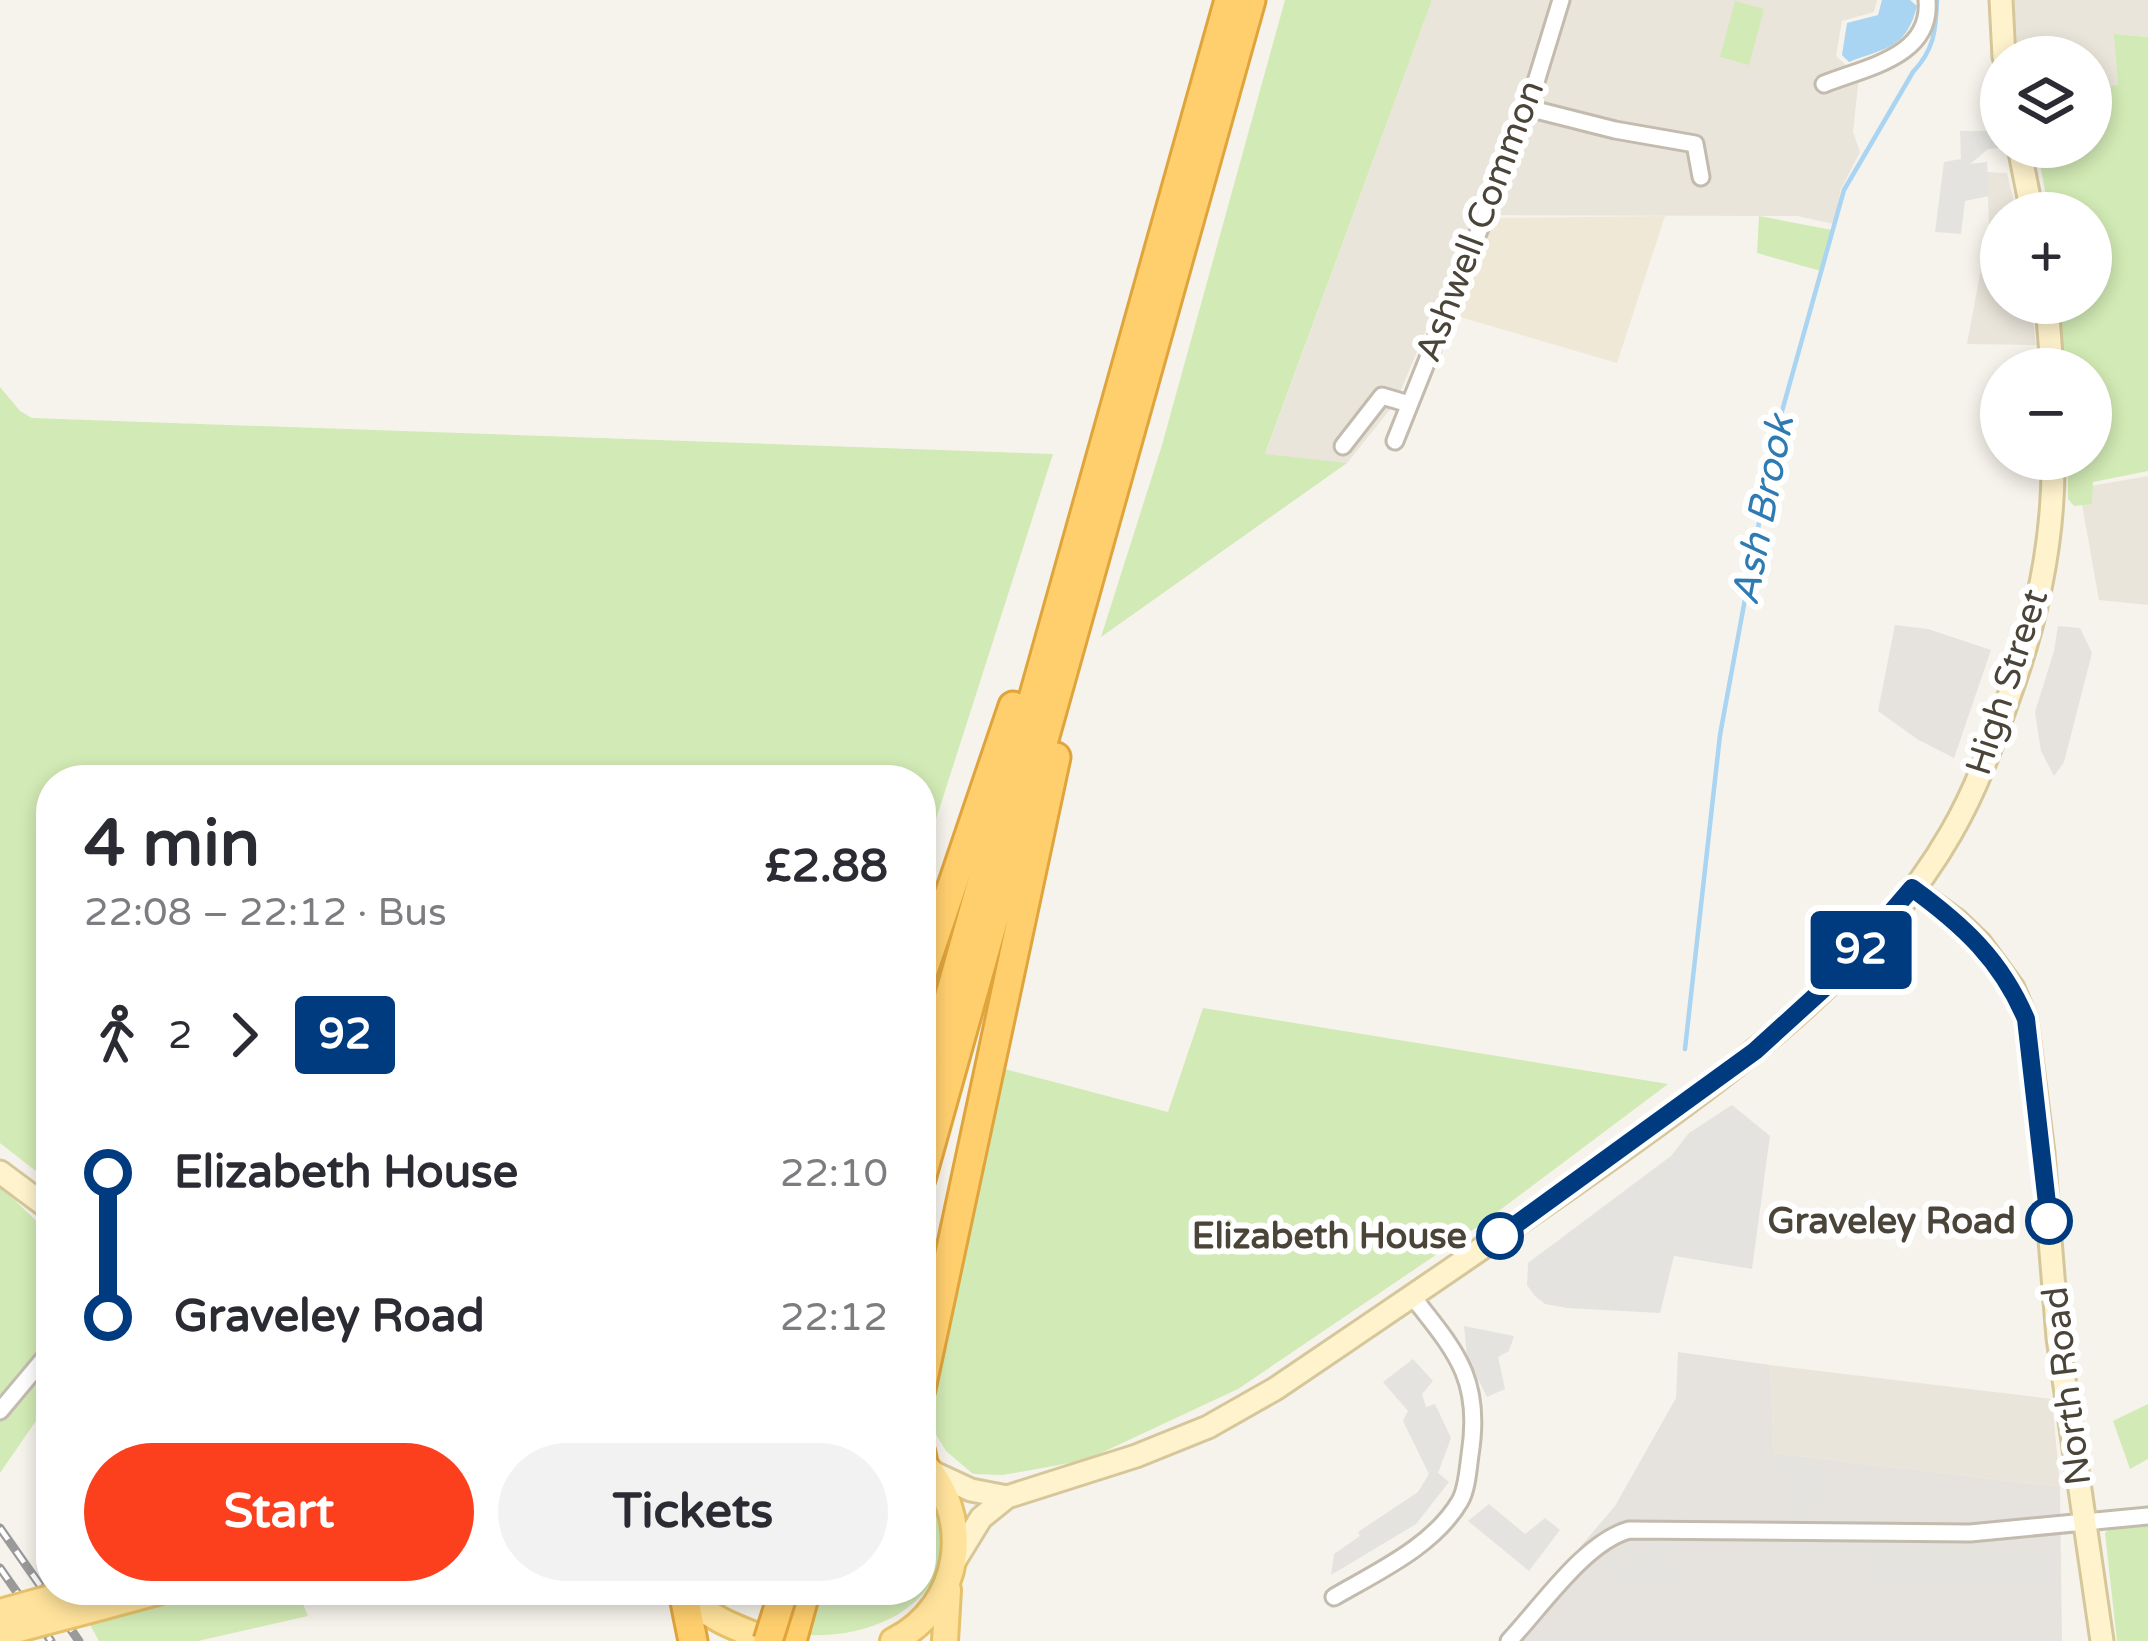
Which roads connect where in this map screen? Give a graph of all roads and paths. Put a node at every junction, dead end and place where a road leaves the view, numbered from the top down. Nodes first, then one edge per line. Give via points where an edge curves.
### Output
1 (1229, 0) edge
2 (1252, 0) edge
3 (1561, 0) edge
4 (1927, 0) edge
5 (2001, 0) edge
6 (2003, 36) edge
7 (1824, 84) dead end
8 (1528, 108) junction
9 (1701, 177) dead end
10 (1408, 404) junction
11 (1395, 441) dead end
12 (1343, 446) dead end
13 (2051, 480) edge
14 (1071, 557) junction
15 (1078, 622) junction
16 (1912, 888) junction
17 (936, 933) edge
18 (936, 1044) edge
19 (936, 1126) edge
20 (0, 1172) edge
21 (36, 1199) edge
22 (1412, 1296) junction
23 (936, 1319) edge
24 (36, 1368) edge
25 (0, 1412) edge
26 (936, 1469) edge
27 (936, 1484) edge
28 (1007, 1497) junction
29 (2148, 1516) edge
30 (2083, 1522) junction
31 (952, 1569) junction
32 (1334, 1597) dead end
33 (936, 1599) edge
34 (36, 1602) edge
35 (109, 1605) edge
36 (685, 1605) edge
37 (695, 1605) edge
38 (787, 1605) edge
39 (793, 1605) edge
40 (933, 1605) edge
41 (0, 1612) edge
42 (0, 1634) edge
43 (693, 1641) edge
44 (769, 1641) edge
45 (792, 1641) edge
46 (893, 1641) edge
47 (945, 1641) edge
48 (1510, 1641) edge
49 (2102, 1641) edge

1 - 14 highway
2 - 15 highway
3 - 8 street, Ashwell Common
4 - 7 street via 1922,35 1911,48
5 - 6 main road
8 - 9 street via 1695,144
8 - 10 street, Ashwell Common
10 - 11 street, Ashwell Common
10 - 12 street via 1382,396
13 - 16 main road, High Street via 2040,588 2021,664 1981,776
14 - 17 highway
14 - 18 highway
15 - 19 highway
15 - 23 highway via 1048,800
16 - 22 main road via 1832,981 1755,1051
16 - 30 main road, North Road via 1980,943 2026,1019
20 - 21 main road
22 - 28 main road via 1208,1427
22 - 32 street via 1472,1388 1476,1417 1462,1498 1400,1559
24 - 25 street
26 - 28 main road via 970,1490
27 - 31 main road via 953,1515
28 - 31 main road via 981,1518
29 - 30 street
30 - 48 street via 1970,1533 1629,1529 1593,1549
30 - 49 main road, North Road
31 - 33 main road
31 - 47 main road
34 - 41 main road, bridge
35 - 42 main road, bridge
36 - 43 highway
37 - 44 main road
38 - 44 highway, bridge
39 - 45 highway
40 - 46 main road

